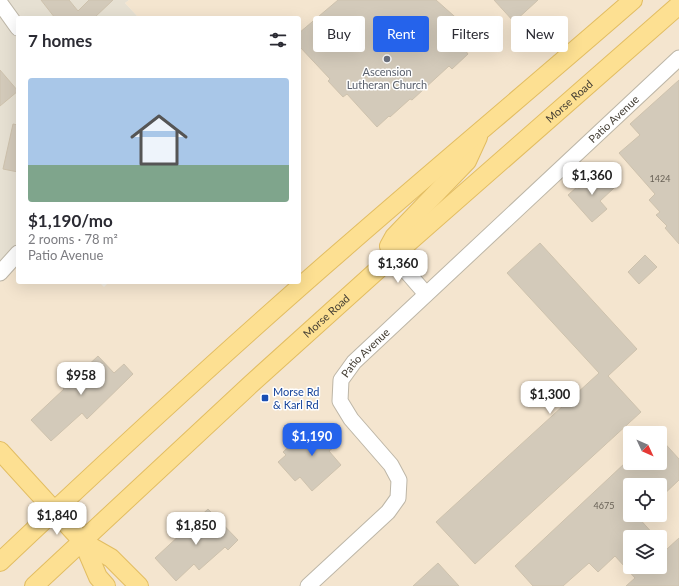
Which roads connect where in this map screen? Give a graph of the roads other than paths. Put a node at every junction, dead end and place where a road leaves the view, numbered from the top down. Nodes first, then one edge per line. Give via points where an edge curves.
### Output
1 (633, 0) edge
2 (0, 3) edge
3 (679, 4) edge
4 (16, 25) edge
5 (679, 58) edge
6 (481, 131) junction
7 (16, 255) edge
8 (393, 256) junction
9 (0, 273) edge
10 (426, 294) junction
11 (0, 451) edge
12 (54, 510) junction
13 (83, 542) junction
14 (0, 562) edge
15 (34, 586) edge
16 (106, 586) edge
17 (139, 586) edge
18 (308, 586) edge

1 - 6 main road
2 - 4 street
3 - 8 main road, Morse Road
5 - 10 street, Patio Avenue
6 - 8 main road via 467,161 394,237 389,246
6 - 12 main road via 262,321
7 - 9 street
8 - 10 street
8 - 13 main road, Morse Road via 251,384
10 - 18 street, Patio Avenue via 354,362 341,380 340,401 351,419 391,465 399,480 398,498 388,512
11 - 12 main road
12 - 13 main road
12 - 14 main road
13 - 15 main road, Morse Road
13 - 16 main road via 98,577
13 - 17 main road via 111,558

